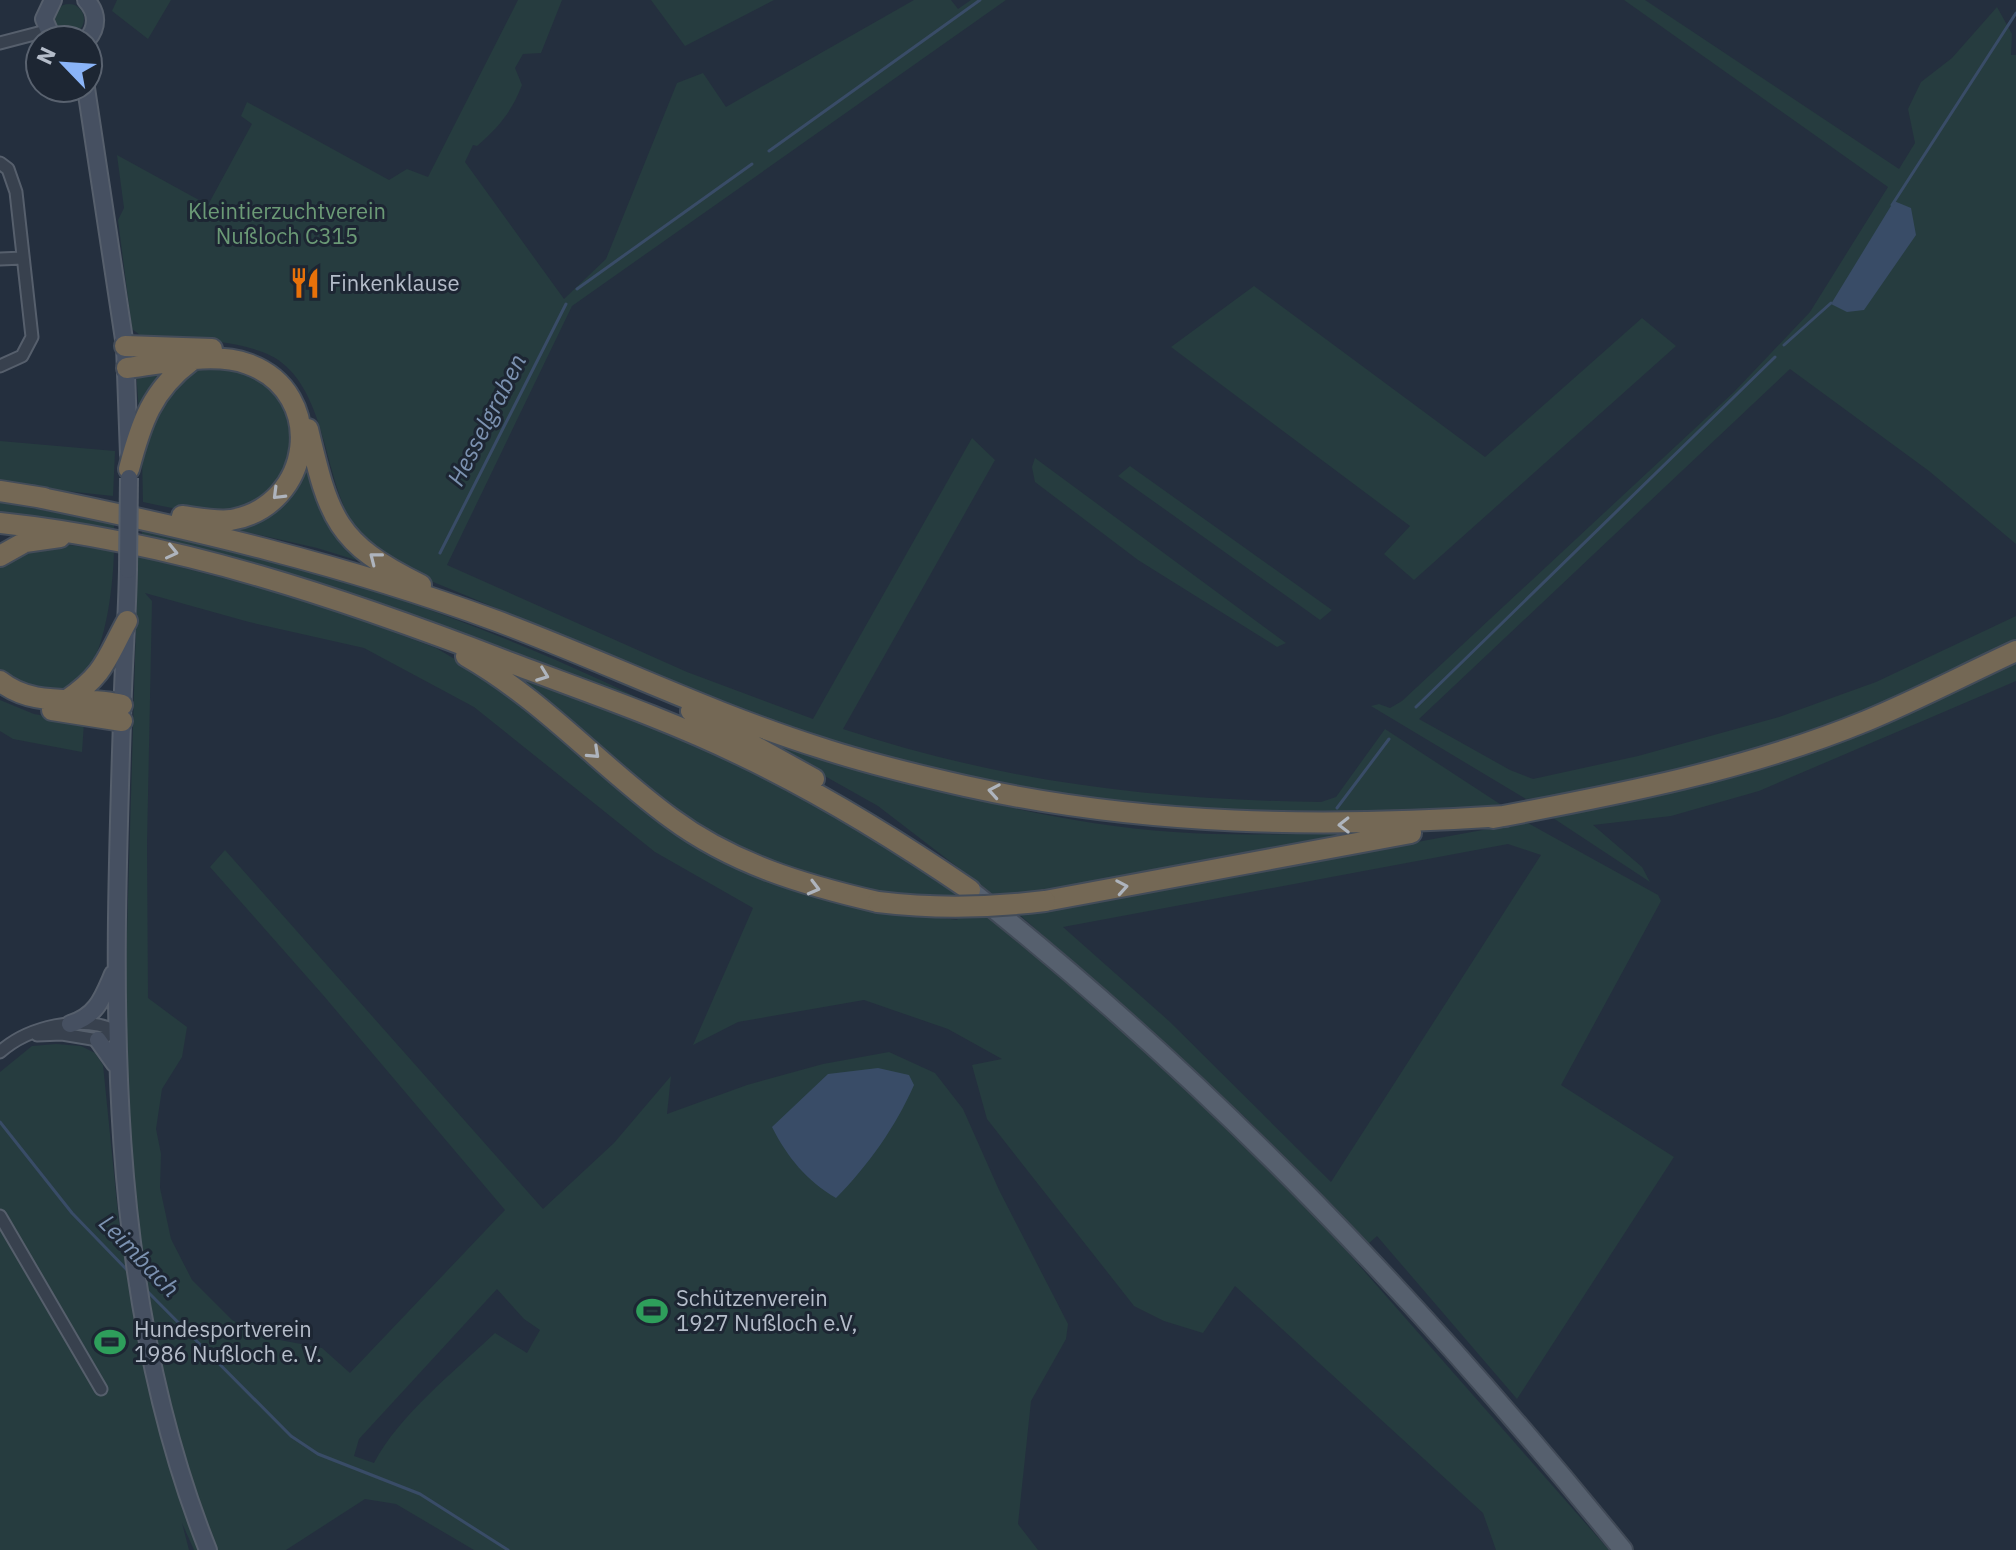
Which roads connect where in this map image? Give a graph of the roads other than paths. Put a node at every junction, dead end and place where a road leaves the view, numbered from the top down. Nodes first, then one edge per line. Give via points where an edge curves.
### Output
1 (53, 0) edge
2 (86, 0) edge
3 (46, 24) edge
4 (95, 24) edge
5 (24, 39) edge
6 (0, 43) edge
7 (89, 104) edge
8 (0, 163) edge
9 (23, 258) junction
10 (0, 259) edge
11 (125, 346) junction
12 (191, 361) junction
13 (0, 366) edge
14 (127, 368) junction
15 (129, 474) junction
16 (0, 491) edge
17 (32, 496) junction
18 (0, 523) edge
19 (96, 534) junction
20 (0, 556) edge
21 (392, 617) junction
22 (493, 620) junction
23 (127, 621) junction
24 (549, 641) junction
25 (2016, 651) edge
26 (0, 681) edge
27 (0, 690) edge
28 (67, 700) junction
29 (122, 713) junction
30 (1505, 816) junction
31 (970, 890) junction
32 (116, 968) junction
33 (70, 1024) junction
34 (116, 1031) junction
35 (29, 1036) junction
36 (98, 1040) junction
37 (0, 1052) edge
38 (117, 1068) junction
39 (0, 1216) edge
40 (101, 1389) dead end
41 (208, 1550) edge
42 (1623, 1550) edge

1 - 3 street via 44,14
2 - 4 street
5 - 6 street
7 - 11 street
8 - 9 street via 13,179
9 - 10 street
9 - 13 street via 32,337 22,356
11 - 14 street
22 -> 11 highway via 389,569 344,531 322,492 305,414 278,375 252,358 226,351
12 - 14 highway
12 - 15 highway via 153,398 140,424
12 -> 17 highway via 248,364 275,381 293,403 301,431 299,464 273,501 229,520
14 - 15 street
15 - 23 street, bridge
16 - 17 highway
17 - 22 highway via 295,555
18 - 19 highway
19 - 20 highway via 25,542
19 -> 21 highway via 243,569
21 -> 30 highway, bridge via 525,694 672,819 708,842 792,882 878,902 984,908 1045,901
21 -> 31 highway via 741,755 912,850
22 - 24 highway
23 - 28 highway via 106,665
23 - 29 street
30 -> 24 highway via 1388,824 1259,824 1071,805 983,789 818,747
24 - 31 highway via 781,759 850,801
25 - 30 highway via 1867,721 1796,746 1645,788
26 - 28 highway via 25,696
27 - 29 highway via 24,704
28 - 29 highway via 97,698
29 - 32 street
31 - 42 main road via 1090,987 1267,1153 1398,1288
32 - 33 street via 97,1008
32 - 34 street
33 - 34 street via 102,1024
33 - 35 street
34 - 36 street
34 - 38 street
35 - 36 street
35 - 37 street
36 - 38 street
38 - 41 street via 139,1297 167,1425
39 - 40 street

